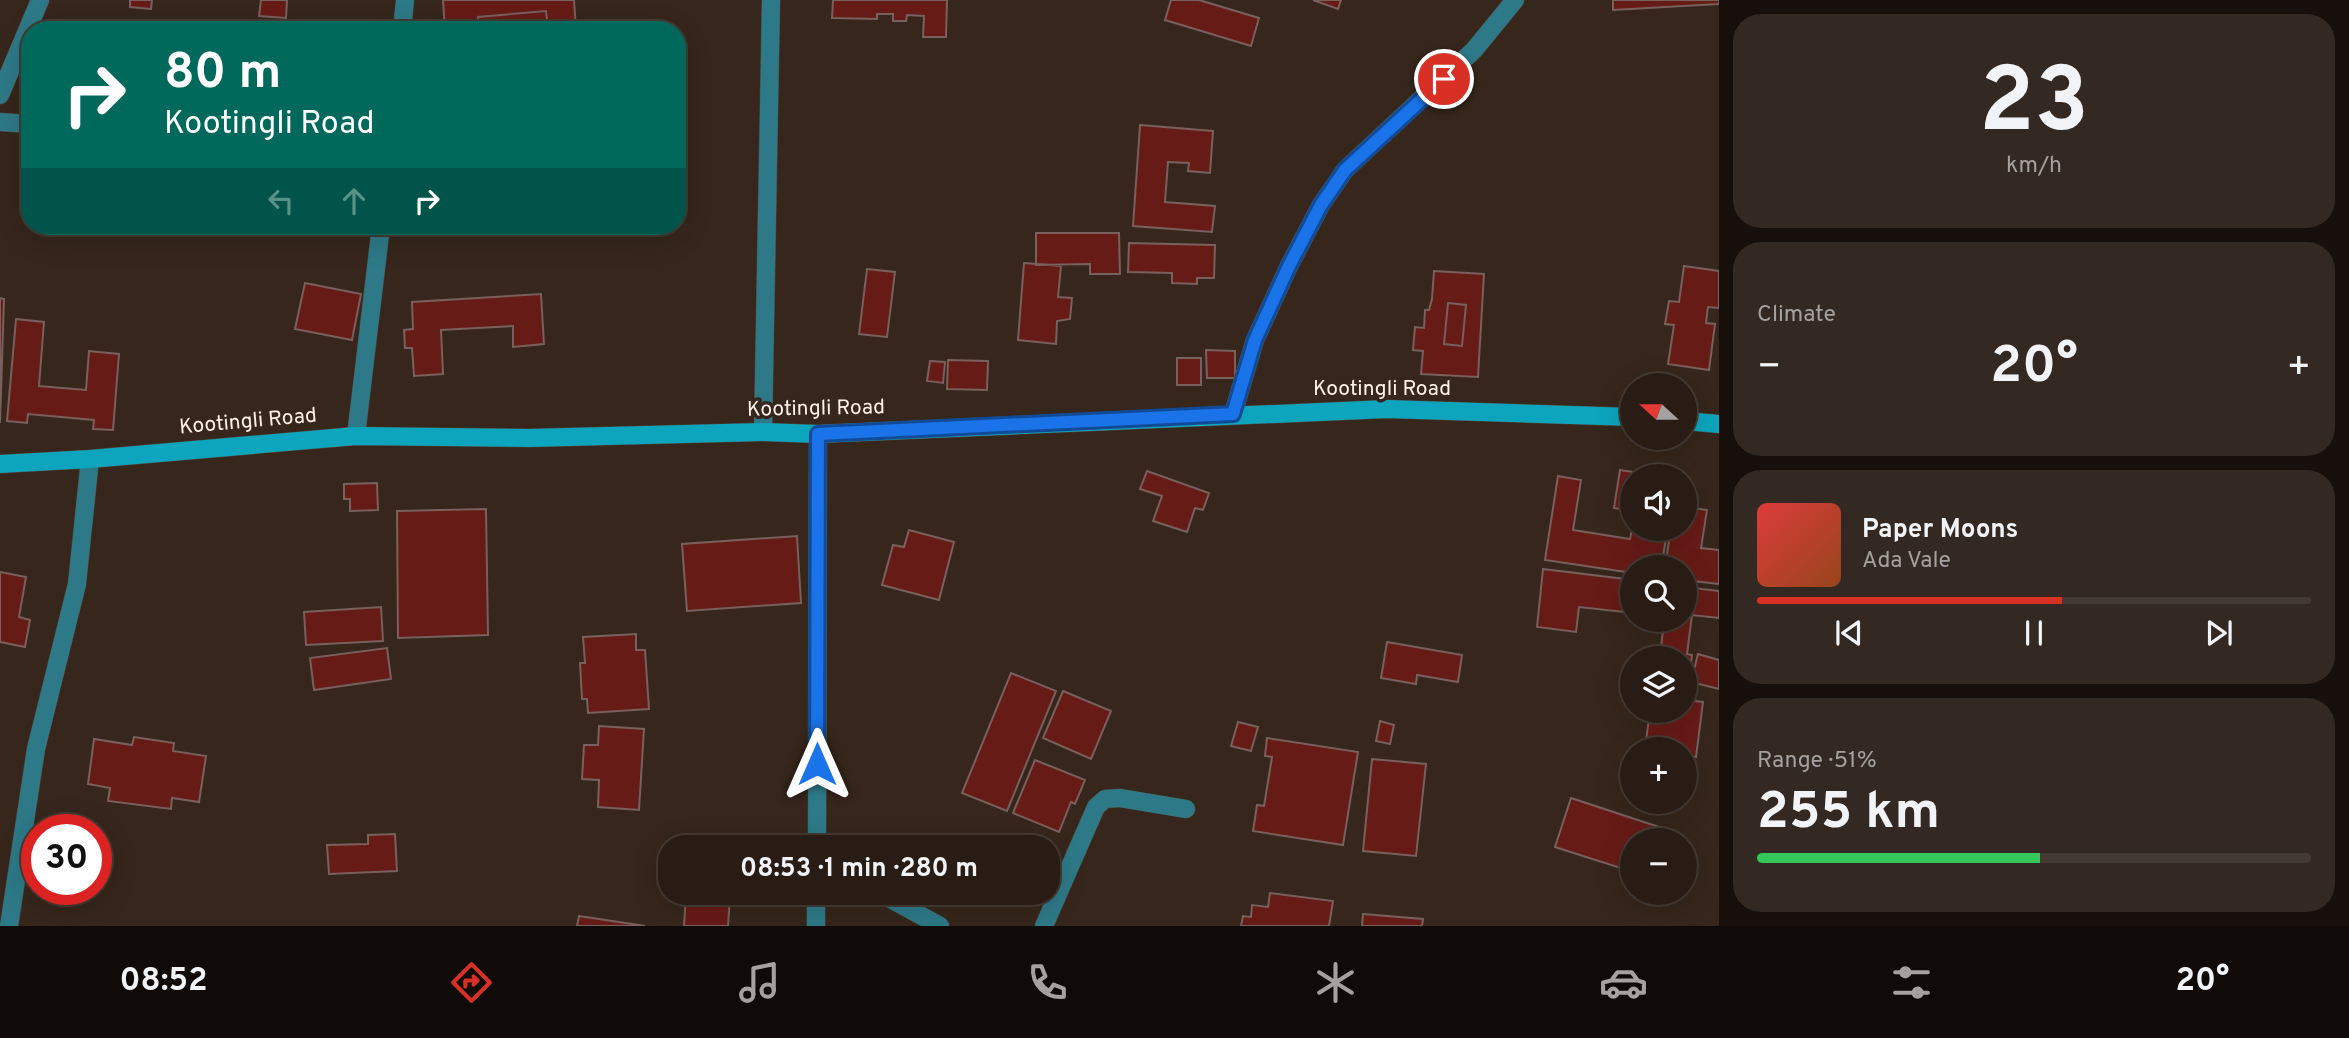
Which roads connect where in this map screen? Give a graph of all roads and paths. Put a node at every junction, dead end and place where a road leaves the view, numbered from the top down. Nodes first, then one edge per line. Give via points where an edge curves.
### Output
1 (40, 0) edge
2 (405, 0) edge
3 (771, 0) edge
4 (1515, 0) edge
5 (31, 21) edge
6 (403, 21) edge
7 (21, 45) edge
8 (0, 95) edge
9 (0, 122) edge
10 (21, 123) edge
11 (380, 235) edge
12 (1233, 414) junction
13 (1620, 417) edge
14 (1698, 422) edge
15 (1719, 424) edge
16 (763, 432) junction
17 (818, 434) junction
18 (356, 436) junction
19 (90, 459) junction
20 (0, 464) edge
21 (1185, 809) dead end
22 (817, 835) edge
23 (816, 905) edge
24 (902, 905) edge
25 (9, 926) edge
26 (816, 926) edge
27 (940, 926) edge
28 (1044, 926) edge

1 - 5 street
2 - 6 street
3 - 16 street
4 - 12 street via 1474,51 1345,170 1321,205 1255,340
7 - 8 street
9 - 10 street
11 - 18 street
12 - 13 street, Kootingli Road via 1387,410
12 - 17 street, Kootingli Road
14 - 15 street
16 - 17 street, Kootingli Road
16 - 18 street, Kootingli Road via 529,438
17 - 22 street
18 - 19 street, Kootingli Road
19 - 20 street, Kootingli Road
19 - 25 street via 77,584 36,750
21 - 28 street via 1105,799 1096,807
23 - 26 street
24 - 27 street

